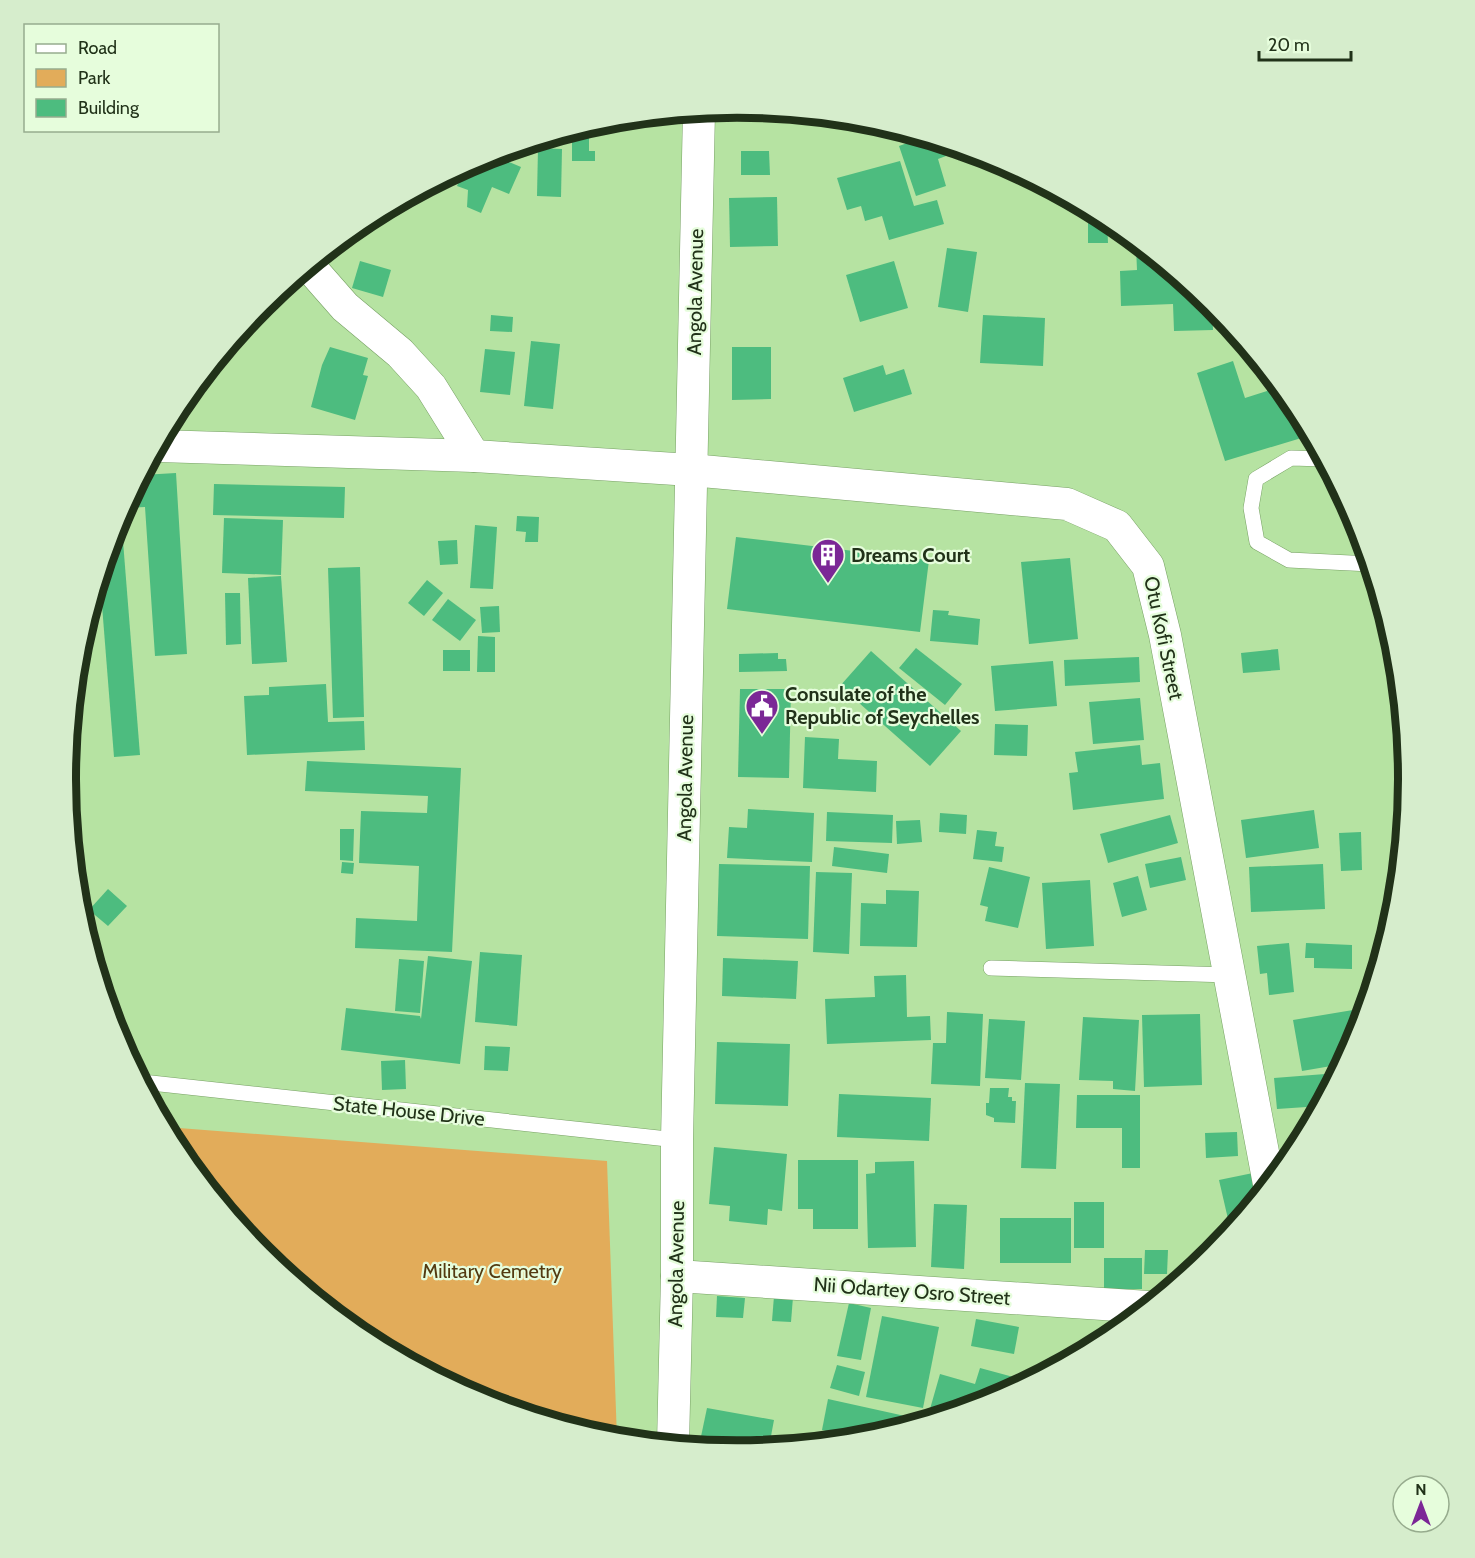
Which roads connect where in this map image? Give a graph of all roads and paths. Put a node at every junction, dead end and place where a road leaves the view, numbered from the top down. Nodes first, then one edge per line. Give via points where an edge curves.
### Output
1 (699, 119) edge
2 (314, 272) edge
3 (166, 446) edge
4 (474, 456) junction
5 (1316, 459) edge
6 (691, 470) junction
7 (1362, 564) edge
8 (991, 968) dead end
9 (1230, 975) junction
10 (151, 1083) edge
11 (677, 1140) junction
12 (1267, 1174) edge
13 (677, 1276) junction
14 (1136, 1306) edge
15 (673, 1437) edge

1 - 6 street, Angola Avenue
2 - 4 street via 345,307 400,353 431,387
3 - 4 street, Otu Kofi Street
4 - 6 street, Otu Kofi Street
5 - 7 lane via 1292,458 1256,479 1251,508 1257,542 1289,560
6 - 9 street, Otu Kofi Street via 1067,504 1117,526 1148,566 1165,635
6 - 11 street, Angola Avenue
8 - 9 lane
9 - 12 street, Otu Kofi Street
10 - 11 lane, State House Drive
11 - 13 street, Angola Avenue
13 - 14 street, Nii Odartey Osro Street
13 - 15 street, Angola Avenue

